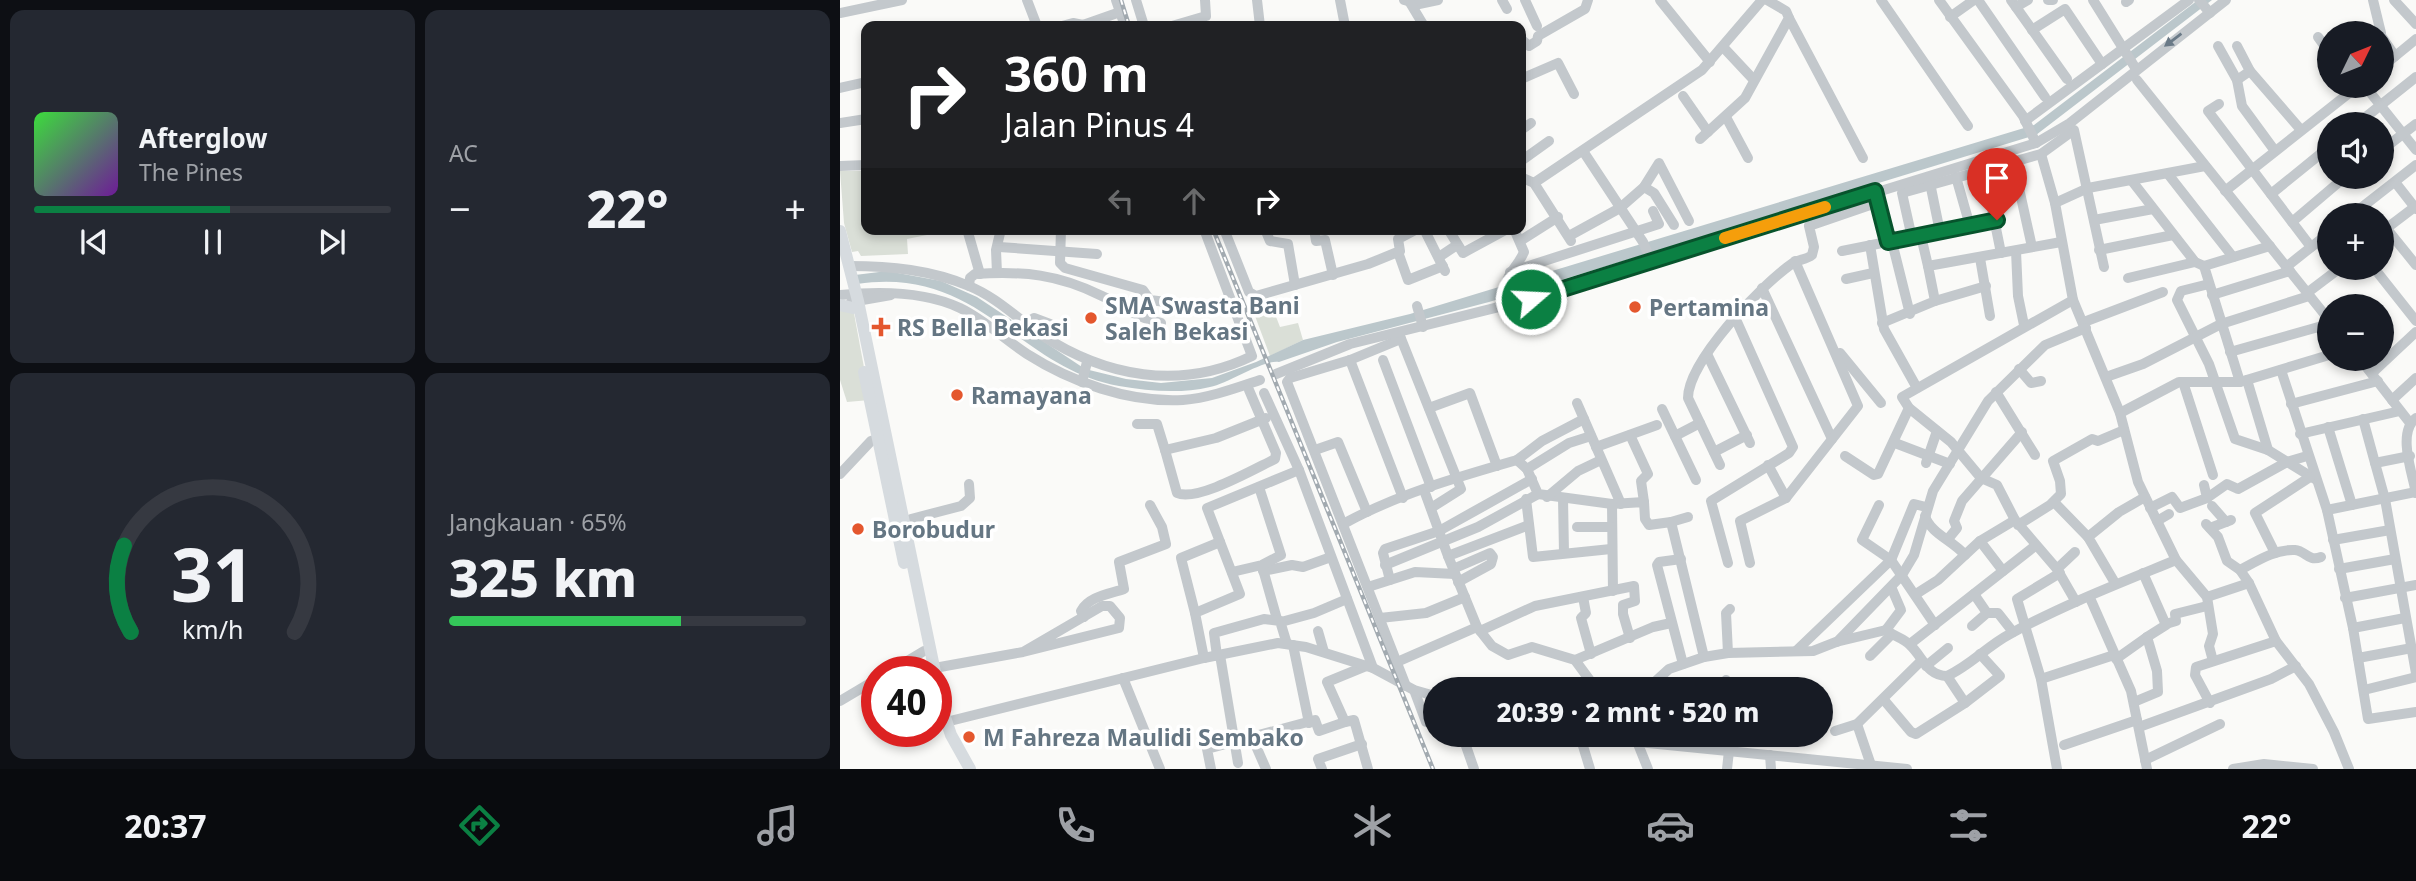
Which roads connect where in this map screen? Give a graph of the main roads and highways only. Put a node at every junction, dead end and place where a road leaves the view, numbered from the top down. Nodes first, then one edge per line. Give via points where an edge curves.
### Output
1 (841, 238) edge
2 (844, 268) edge
3 (853, 299) edge
4 (920, 623) junction
5 (926, 656) edge
6 (929, 656) edge
7 (952, 731) edge
8 (970, 769) edge

1 - 2 main road
2 - 3 main road
3 - 4 main road
4 - 5 main road
4 - 6 main road
7 - 8 main road

